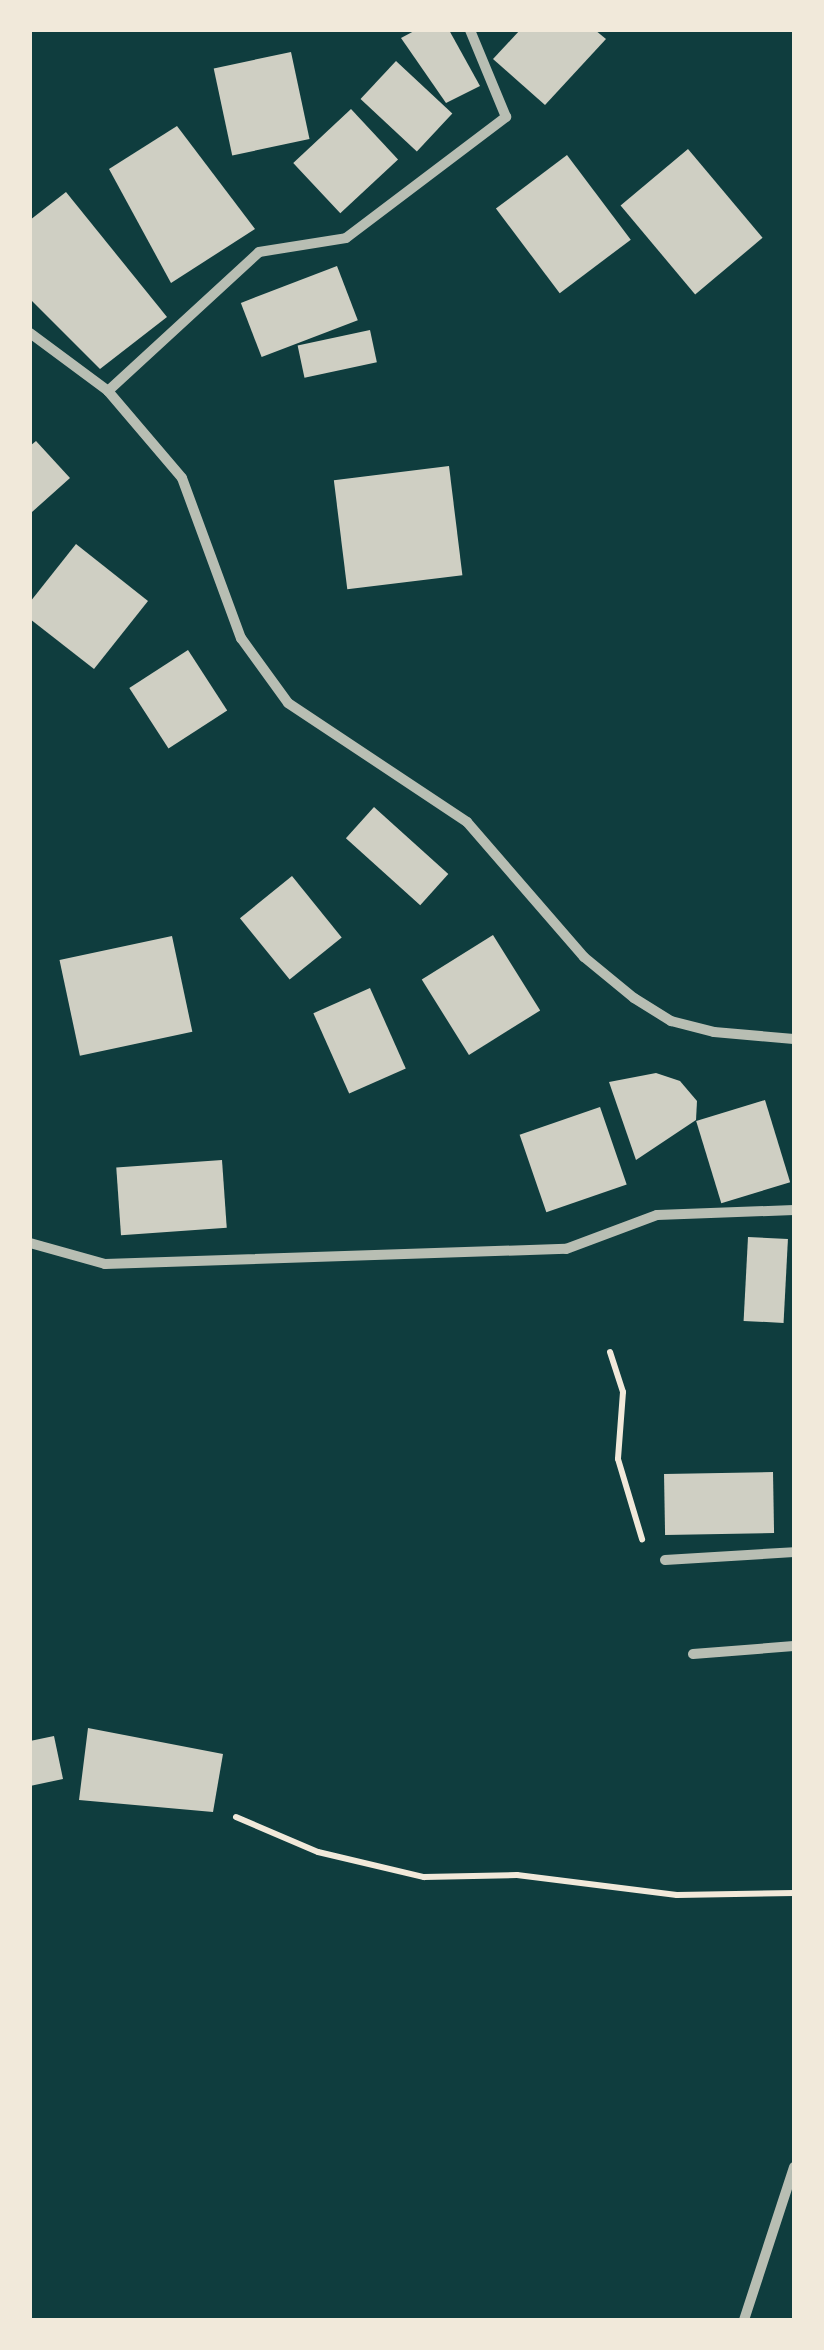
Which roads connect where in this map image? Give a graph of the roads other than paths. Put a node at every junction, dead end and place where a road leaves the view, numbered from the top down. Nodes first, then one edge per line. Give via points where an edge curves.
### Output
1 (470, 30) edge
2 (30, 333) edge
3 (108, 391) junction
4 (794, 1039) edge
5 (794, 1210) edge
6 (30, 1243) edge
7 (794, 1552) edge
8 (665, 1560) road end
9 (794, 1646) edge
10 (694, 1654) dead end
11 (794, 2167) edge
12 (744, 2320) edge

1 - 3 street via 506,118 346,238 259,252
2 - 3 street
3 - 4 street via 182,478 241,638 288,703 466,822 584,957 634,998 671,1021
5 - 6 street via 657,1215 566,1250 105,1264
7 - 8 street
9 - 10 street
11 - 12 street

